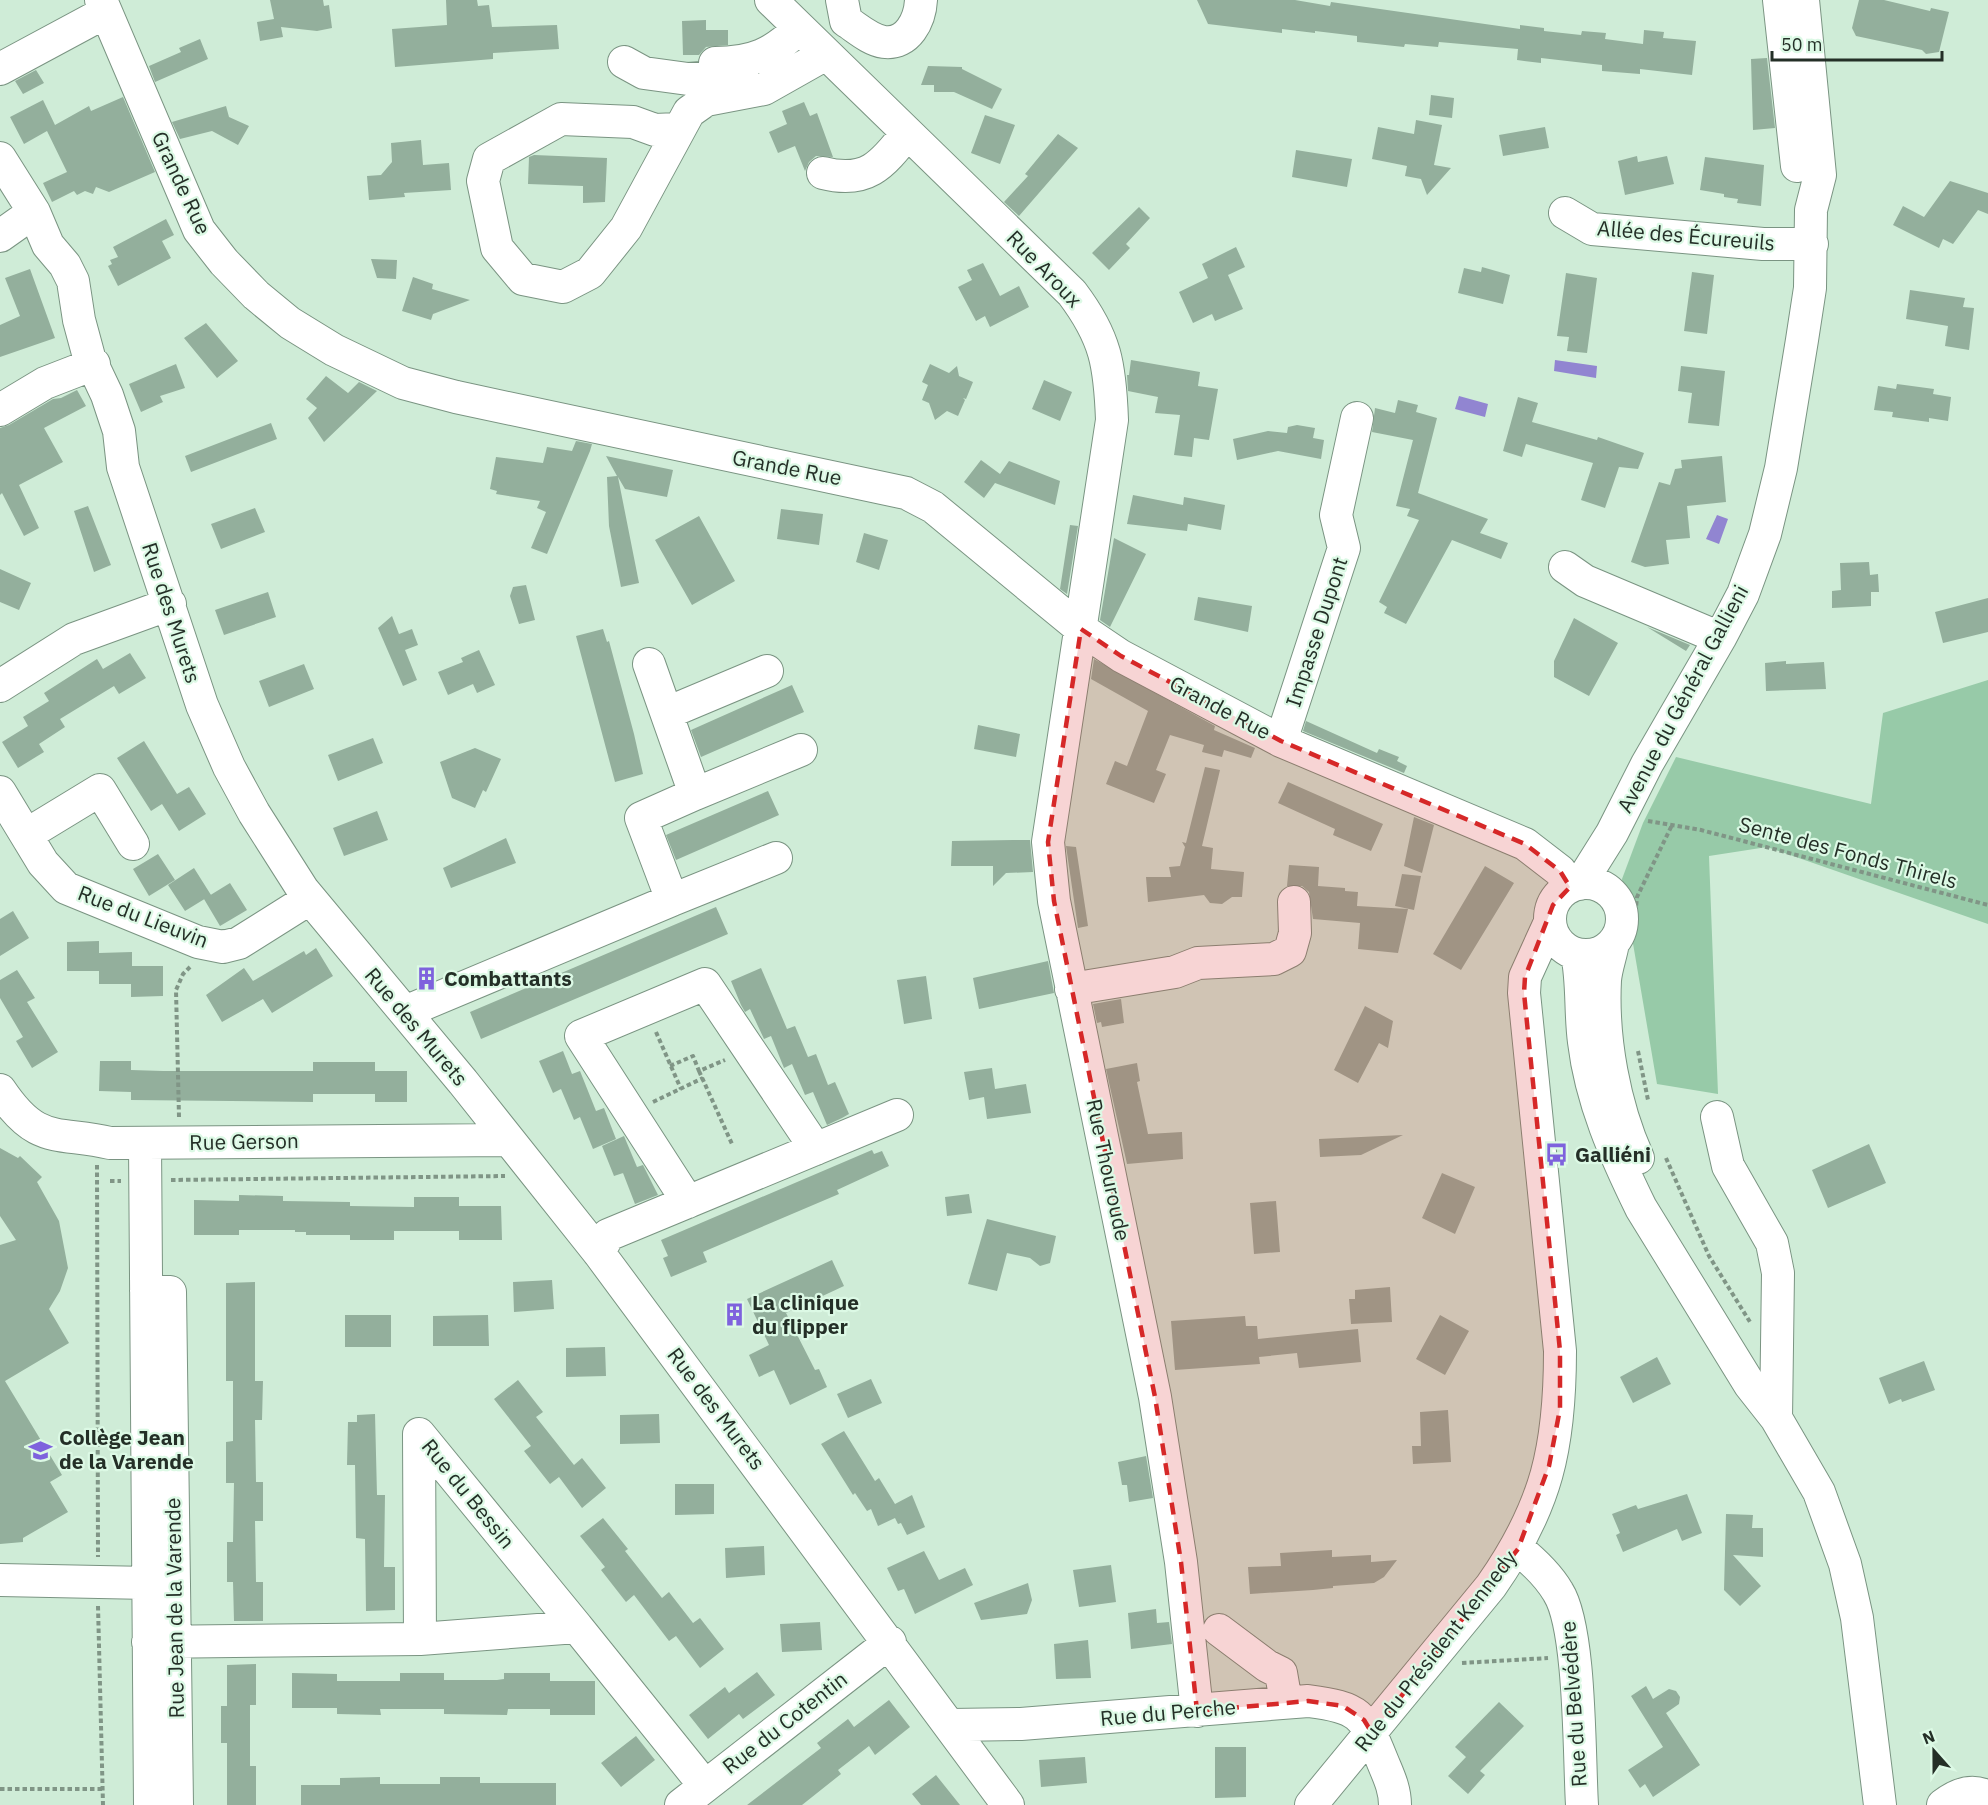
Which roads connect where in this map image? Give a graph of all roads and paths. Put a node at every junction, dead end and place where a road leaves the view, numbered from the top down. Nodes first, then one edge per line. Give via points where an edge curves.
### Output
1 (771, 0) edge
2 (921, 0) edge
3 (1779, 0) edge
4 (1803, 0) edge
5 (104, 6) edge
6 (844, 10) edge
7 (808, 32) edge
8 (624, 62) dead end
9 (678, 62) dead end
10 (0, 69) edge
11 (678, 129) junction
12 (907, 133) junction
13 (0, 158) edge
14 (823, 172) dead end
15 (1811, 210) junction
16 (34, 212) junction
17 (1565, 213) dead end
18 (0, 236) edge
19 (1812, 244) junction
20 (93, 364) junction
21 (0, 410) edge
22 (1357, 418) dead end
23 (1565, 567) dead end
24 (170, 604) junction
25 (1081, 629) junction
26 (1720, 638) junction
27 (649, 664) dead end
28 (767, 671) dead end
29 (0, 686) edge
30 (667, 713) junction
31 (1281, 741) junction
32 (801, 750) dead end
33 (0, 792) edge
34 (694, 794) junction
35 (1616, 825) junction
36 (1672, 825) junction
37 (26, 835) junction
38 (133, 844) dead end
39 (776, 858) dead end
40 (1585, 886) junction
41 (309, 899) junction
42 (672, 900) junction
43 (1294, 902) dead end
44 (1988, 905) edge
45 (1624, 938) junction
46 (1556, 943) junction
47 (207, 945) junction
48 (1071, 989) junction
49 (647, 1009) junction
50 (405, 1012) junction
51 (1637, 1048) dead end
52 (749, 1050) junction
53 (670, 1066) junction
54 (699, 1071) junction
55 (703, 1078) junction
56 (681, 1089) junction
57 (0, 1090) edge
58 (1650, 1106) dead end
59 (630, 1112) junction
60 (897, 1115) dead end
61 (1717, 1117) dead end
62 (96, 1140) junction
63 (508, 1140) junction
64 (145, 1143) junction
65 (183, 1143) junction
66 (732, 1144) dead end
67 (816, 1149) junction
68 (1662, 1150) dead end
69 (507, 1176) dead end
70 (190, 1179) junction
71 (146, 1180) junction
72 (110, 1181) dead end
73 (688, 1202) junction
74 (599, 1253) junction
75 (146, 1291) junction
76 (1752, 1325) dead end
77 (1776, 1418) junction
78 (1518, 1549) junction
79 (0, 1580) edge
80 (98, 1582) junction
81 (149, 1583) junction
82 (577, 1627) junction
83 (1220, 1630) dead end
84 (420, 1639) junction
85 (162, 1642) junction
86 (890, 1642) junction
87 (1439, 1650) junction
88 (1574, 1657) junction
89 (1286, 1702) junction
90 (1197, 1711) junction
91 (951, 1725) junction
92 (1372, 1733) junction
93 (705, 1786) junction
94 (0, 1789) edge
95 (102, 1789) junction
96 (1988, 1797) edge
97 (103, 1805) edge
98 (150, 1805) edge
99 (177, 1805) edge
100 (681, 1805) edge
101 (1008, 1805) edge
102 (1311, 1805) edge
103 (1395, 1805) edge
104 (1582, 1805) edge
105 (1880, 1805) edge
106 (1943, 1805) edge

1 - 7 street, Rue Aroux
2 - 6 street via 913,29 901,39 885,42 870,37
3 - 15 street, Avenue du Général Gallieni via 1798,176
4 - 15 street, Avenue du Général Gallieni via 1820,175
5 - 10 street
5 - 25 street, Grande Rue via 199,230 256,295 290,323 334,350 403,383 906,493 933,507
6 - 7 street
7 - 8 street via 789,57 736,77 688,79 655,75
7 - 9 street via 746,61
7 - 11 street via 764,89 706,100 689,112
7 - 12 street, Rue Aroux
11 - 11 street via 626,228 590,273 563,287 523,279 497,248 483,181 489,159 561,119 633,122 655,130
12 - 14 street via 870,172 844,178
12 - 25 street, Rue Aroux via 1072,293 1102,339 1112,420
13 - 16 street, Rue des Murets
15 - 19 street, Avenue du Général Gallieni
16 - 18 street
16 - 20 street, Rue des Murets via 43,237 66,264 73,281 79,320
17 - 19 street, Allée des Écureuils via 1592,229 1763,244
19 - 26 street, Avenue du Général Gallieni via 1810,288 1781,468 1759,552
20 - 21 street via 45,383
20 - 24 street, Rue des Murets via 116,422 123,467
22 - 31 street, Impasse Dupont via 1336,515 1344,548
23 - 26 street via 1585,581
24 - 29 street via 74,639
24 - 41 street, Rue des Murets via 202,705 229,767
25 - 31 street, Grande Rue via 1121,656
25 - 48 street, Rue Thouroude via 1048,842 1054,901
26 - 35 street, Avenue du Général Gallieni
27 - 30 street
28 - 30 street
30 - 34 street
31 - 40 street, Grande Rue via 1525,844
32 - 34 street
33 - 37 street, Rue du Lieuvin
34 - 42 street via 640,818
35 - 36 path, Sente des Fonds Thirels
35 - 40 street, Avenue du Général Gallieni
36 - 44 path, Sente des Fonds Thirels
36 - 45 path via 1637,897
37 - 38 street via 100,790
37 - 47 street, Rue du Lieuvin via 42,863 66,888
39 - 42 street
40 - 45 street via 1618,902 1623,920 1620,933
40 - 46 street via 1557,898
41 - 47 street, Rue du Lieuvin via 239,943
41 - 50 street, Rue des Murets
42 - 50 street
43 - 48 street via 1295,933 1290,951 1274,959 1198,963 1175,972
45 - 46 street via 1590,955
45 - 77 street via 1605,977 1605,1017 1617,1092 1633,1147 1658,1201 1761,1379
46 - 77 street via 1581,974 1583,1041 1589,1074 1603,1125 1641,1208 1750,1385
46 - 78 street, Rue du Président Kennedy via 1525,976 1524,1010 1560,1351 1560,1409 1549,1466
47 - 65 path via 183,974 176,990
48 - 90 street, Rue Thouroude via 1155,1397 1181,1562
49 - 52 street via 705,984
49 - 53 path
49 - 59 street via 581,1036
50 - 63 street, Rue des Murets
51 - 58 path
52 - 54 path
52 - 67 street
53 - 54 path via 693,1056
53 - 56 path
54 - 55 path
55 - 56 path
55 - 66 path
56 - 59 path
57 - 62 street, Rue Gerson via 31,1126 54,1137
59 - 73 street
60 - 67 street
61 - 77 street via 1728,1166 1772,1243 1778,1273
62 - 64 street, Rue Gerson
62 - 80 path
63 - 65 street, Rue Gerson
63 - 74 street, Rue des Murets
64 - 65 street, Rue Gerson
64 - 71 street, Rue Jean de la Varende
65 - 70 path via 190,1163
67 - 73 street
68 - 76 path via 1709,1256
69 - 70 path
70 - 71 path
71 - 72 path
71 - 75 street, Rue Jean de la Varende
73 - 74 street via 608,1235
74 - 86 street, Rue des Murets
75 - 81 street, Rue Jean de la Varende
75 - 85 street, Rue Jean de la Varende via 170,1292
77 - 105 street via 1819,1492 1845,1564 1859,1629
78 - 87 street, Rue du Président Kennedy
78 - 88 street, Rue du Belvédère via 1559,1593 1568,1615
79 - 80 street
80 - 81 street
80 - 95 path
81 - 85 street, Rue Jean de la Varende
82 - 84 street
82 - 84 street, Rue du Bessin via 419,1434
82 - 93 street, Rue du Bessin
83 - 89 street via 1281,1673
84 - 85 street
85 - 98 street, Rue Jean de la Varende
85 - 99 street, Rue Jean de la Varende
86 - 91 street, Rue des Murets
86 - 93 street, Rue du Cotentin
87 - 88 path via 1449,1664
87 - 92 street, Rue du Président Kennedy
88 - 104 street, Rue du Belvédère
89 - 90 street, Rue du Perche
89 - 92 street, Rue du Perche via 1343,1706 1364,1720
90 - 91 street, Rue du Perche
91 - 101 street, Rue des Murets
92 - 102 street, Rue du Président Kennedy
92 - 103 street via 1390,1778
93 - 100 street, Rue du Cotentin
94 - 95 path
95 - 97 path
96 - 106 street via 1961,1794

